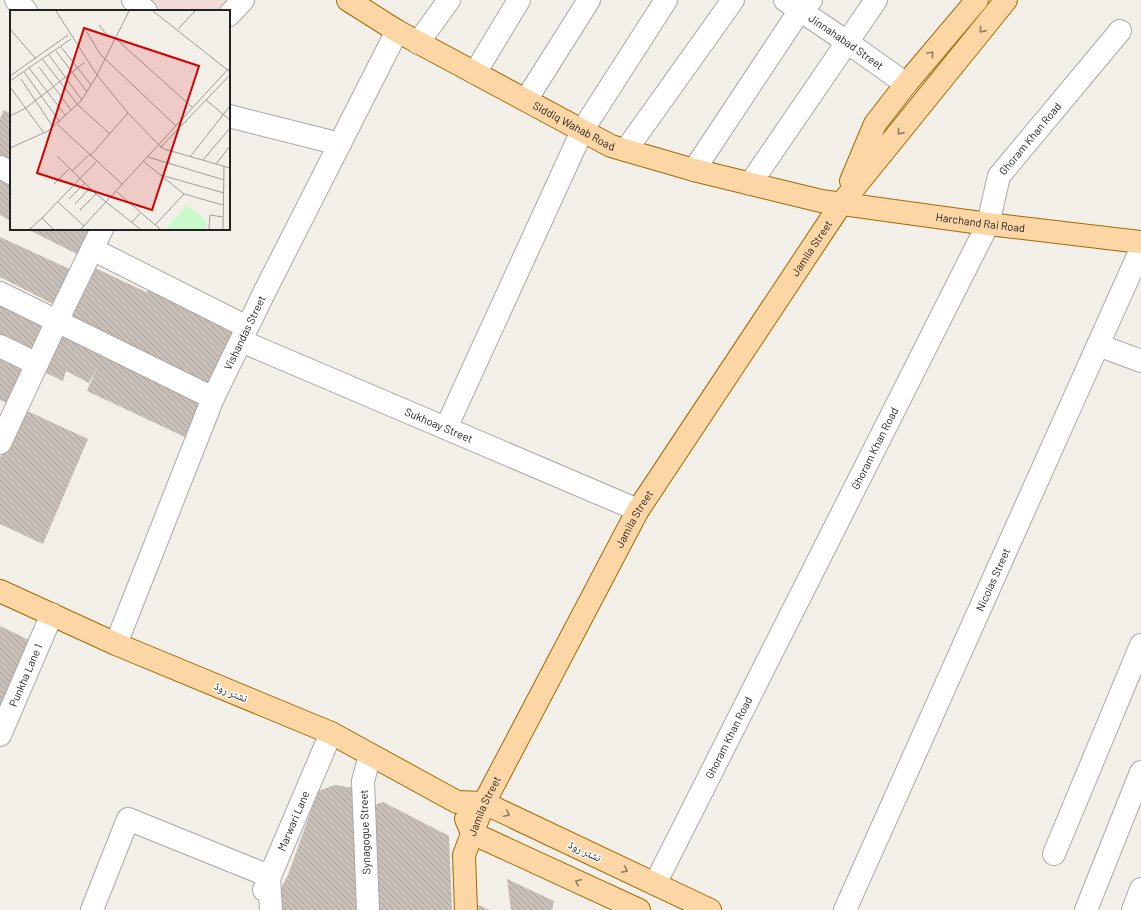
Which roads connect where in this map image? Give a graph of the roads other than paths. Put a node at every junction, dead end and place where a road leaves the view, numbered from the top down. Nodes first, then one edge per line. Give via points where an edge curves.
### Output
1 (16, 0) edge
2 (133, 0) edge
3 (243, 0) edge
4 (449, 0) edge
5 (519, 0) edge
6 (589, 0) edge
7 (666, 0) edge
8 (733, 0) edge
9 (876, 0) edge
10 (977, 0) edge
11 (1006, 0) edge
12 (361, 3) edge
13 (799, 3) edge
14 (25, 10) edge
15 (145, 10) edge
16 (230, 14) edge
17 (1120, 31) dead end
18 (397, 32) junction
19 (848, 42) junction
20 (418, 43) junction
21 (475, 73) junction
22 (906, 84) junction
23 (526, 100) junction
24 (230, 116) edge
25 (582, 131) junction
26 (340, 144) junction
27 (626, 150) junction
28 (0, 167) edge
29 (694, 170) junction
30 (10, 172) edge
31 (750, 184) junction
32 (831, 203) junction
33 (988, 224) junction
34 (102, 230) edge
35 (1141, 242) edge
36 (92, 249) junction
37 (1141, 250) edge
38 (0, 293) edge
39 (57, 321) junction
40 (244, 334) junction
41 (1098, 345) junction
42 (0, 346) edge
43 (1141, 361) edge
44 (37, 364) junction
45 (213, 398) junction
46 (7, 408) edge
47 (446, 428) junction
48 (0, 443) edge
49 (638, 510) junction
50 (0, 591) edge
51 (52, 614) junction
52 (116, 644) junction
53 (1141, 645) edge
54 (330, 733) junction
55 (0, 735) edge
56 (370, 755) junction
57 (1141, 772) edge
58 (457, 802) junction
59 (484, 803) junction
60 (472, 832) junction
61 (1054, 854) dead end
62 (269, 876) junction
63 (655, 884) junction
64 (1141, 889) edge
65 (92, 910) edge
66 (257, 910) edge
67 (271, 910) edge
68 (368, 910) edge
69 (466, 910) edge
70 (639, 910) edge
71 (710, 910) edge
72 (845, 910) edge
73 (1086, 910) edge
74 (1133, 910) edge

1 - 14 street
2 - 15 street
3 - 16 street
4 - 20 street
5 - 21 street
6 - 23 street
7 - 25 street
8 - 27 street
9 - 19 street
22 -> 10 main road, Jamila Street
11 -> 32 main road, Jamila Street
12 - 18 main road, Siddiq Wahab Road
13 - 19 street, Jinnahabad Street
13 - 29 street
17 - 33 street, Ghoram Khan Road via 999,176
18 - 20 main road, Siddiq Wahab Road
18 - 26 street, Vishandas Street
19 - 22 street, Jinnahabad Street
19 - 31 street
20 - 21 main road, Siddiq Wahab Road
21 - 23 main road, Siddiq Wahab Road
22 - 32 main road, Jamila Street via 875,124
23 - 25 main road, Siddiq Wahab Road
24 - 26 street
25 - 27 main road, Siddiq Wahab Road via 611,146
25 - 47 street
26 - 40 street, Vishandas Street
27 - 29 main road, Siddiq Wahab Road
28 - 30 street
29 - 31 main road, Siddiq Wahab Road
31 - 32 main road, Siddiq Wahab Road
32 - 33 main road, Harchand Rai Road
32 - 49 main road, Jamila Street
33 - 35 main road, Harchand Rai Road
33 - 63 street, Ghoram Khan Road
34 - 36 street
36 - 39 street
36 - 40 street, Sukhoay Street
37 - 41 street, Nicolas Street
38 - 39 street
39 - 44 street
39 - 45 street
40 - 45 street, Vishandas Street
40 - 47 street, Sukhoay Street
41 - 43 street
41 - 72 street, Nicolas Street
42 - 44 street
44 - 46 street
45 - 52 street, Vishandas Street
46 - 48 street
47 - 49 street, Sukhoay Street
49 - 59 main road, Jamila Street
50 - 51 main road, نشتر روڈ
51 - 52 main road, نشتر روڈ
51 - 55 street, Punkha Lane 1
52 - 54 main road, نشتر روڈ
53 - 61 street
54 - 56 main road, نشتر روڈ
54 - 62 street, Marwari Lane
56 - 58 main road, نشتر روڈ
56 - 68 street, Synagogue Street via 363,781
57 - 73 street
58 - 59 main road, نشتر روڈ
58 - 60 main road
59 - 60 main road, Jamila Street
59 -> 63 main road, نشتر روڈ
60 - 69 main road, Jamila Street via 464,855
70 -> 60 main road
62 - 65 street via 128,819
62 - 66 street, Marwari Lane
62 - 67 street
63 - 71 main road, نشتر روڈ
64 - 74 street

